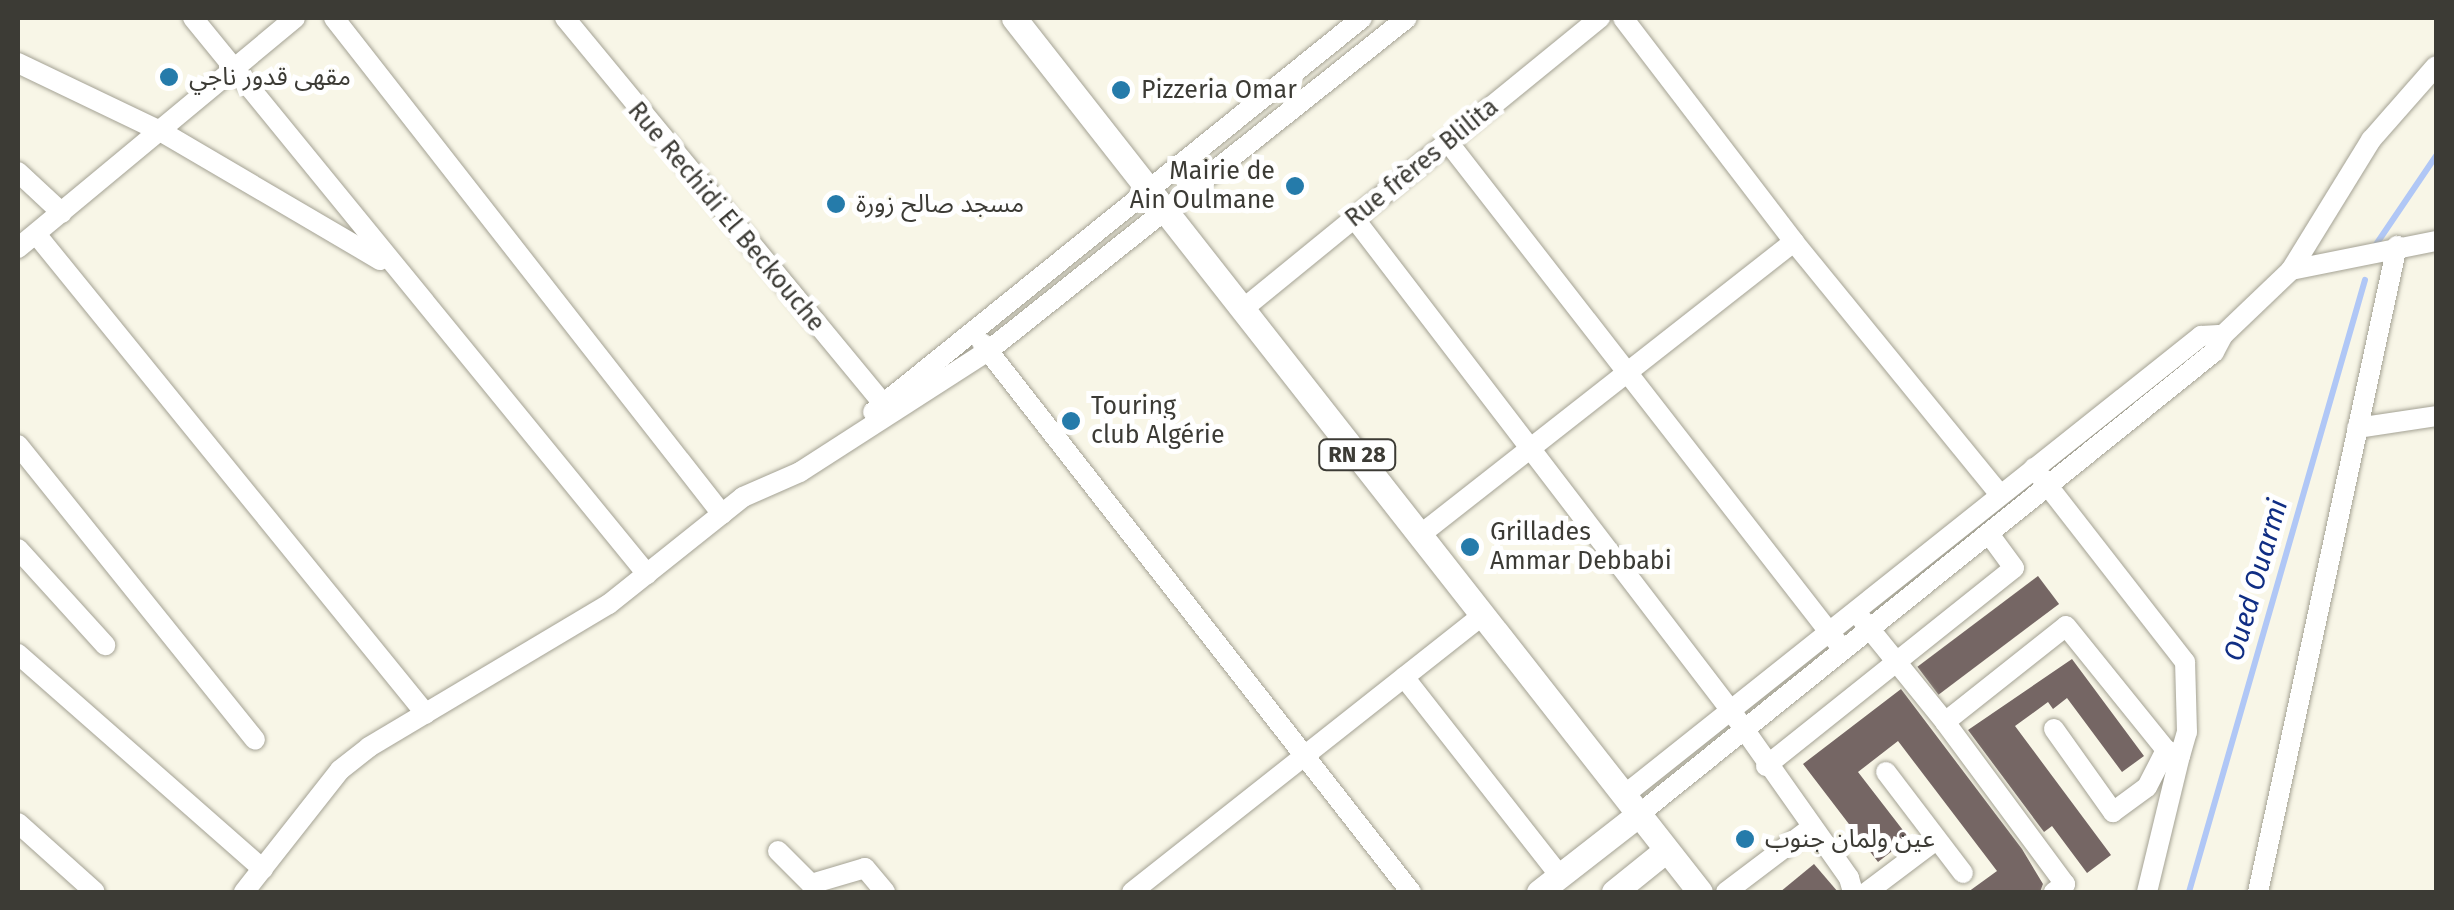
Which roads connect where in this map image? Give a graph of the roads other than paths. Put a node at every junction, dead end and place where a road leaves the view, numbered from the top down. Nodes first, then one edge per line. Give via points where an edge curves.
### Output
1 (193, 18) edge
2 (296, 18) edge
3 (334, 18) edge
4 (565, 18) edge
5 (1014, 18) edge
6 (1362, 18) edge
7 (1407, 18) edge
8 (1600, 18) edge
9 (1623, 18) edge
10 (18, 63) edge
11 (2436, 66) edge
12 (234, 71) junction
13 (162, 132) junction
14 (1448, 142) junction
15 (18, 172) edge
16 (1147, 188) junction
17 (1165, 209) junction
18 (62, 213) junction
19 (1354, 218) junction
20 (24, 241) edge
21 (2436, 241) edge
22 (1794, 242) junction
23 (2397, 246) junction
24 (391, 266) junction
25 (2290, 270) junction
26 (1242, 308) junction
27 (972, 329) junction
28 (2223, 334) junction
29 (988, 351) junction
30 (1628, 372) junction
31 (887, 408) junction
32 (2436, 416) edge
33 (2357, 428) junction
34 (18, 445) edge
35 (1531, 447) junction
36 (2034, 468) junction
37 (2047, 487) junction
38 (2000, 495) junction
39 (722, 514) junction
40 (1989, 534) junction
41 (1420, 535) junction
42 (18, 549) edge
43 (647, 574) junction
44 (1856, 612) junction
45 (1482, 616) junction
46 (1870, 629) junction
47 (1830, 633) junction
48 (105, 645) dead end
49 (1843, 651) junction
50 (18, 654) edge
51 (1897, 662) junction
52 (1404, 677) junction
53 (1732, 712) junction
54 (426, 714) junction
55 (1945, 722) junction
56 (2054, 729) dead end
57 (1741, 732) junction
58 (255, 740) dead end
59 (2173, 753) junction
60 (1304, 757) junction
61 (1766, 766) junction
62 (1886, 772) dead end
63 (1630, 805) junction
64 (18, 822) edge
65 (1812, 827) junction
66 (1936, 840) junction
67 (1666, 850) junction
68 (778, 851) dead end
69 (263, 868) junction
70 (1963, 873) dead end
71 (1560, 876) junction
72 (2063, 890) edge
73 (95, 892) edge
74 (244, 892) edge
75 (885, 892) edge
76 (1132, 892) edge
77 (1411, 892) edge
78 (1539, 892) edge
79 (1614, 892) edge
80 (1700, 892) edge
81 (1726, 892) edge
82 (1853, 892) edge
83 (1867, 892) edge
84 (2147, 892) edge
85 (2258, 892) edge

1 - 12 street
2 - 12 street
3 - 39 street
4 - 31 street, Rue Rechidi El Beckouche
5 - 16 main road, RN 28
6 - 16 street
7 - 17 street
8 - 14 street, Rue frères Blilita
9 - 22 street
10 - 13 street
11 - 25 street via 2371,140
12 - 13 street
12 - 24 street
13 - 18 street
13 - 24 street
14 - 19 street, Rue frères Blilita
14 - 30 street
15 - 18 street
16 - 17 main road, RN 28
16 - 27 street
17 - 26 main road, RN 28
17 - 29 street
18 - 20 street
19 - 26 street, Rue frères Blilita
19 - 35 street
20 - 54 street
21 - 23 street
22 - 30 street
22 - 38 street
23 - 25 street
23 - 33 street
24 - 43 street
25 - 28 street
26 - 41 main road, RN 28
27 - 29 street
27 - 31 street
28 - 36 street via 2201,336
28 - 37 street via 2214,352
29 - 31 street
29 - 60 street
30 - 35 street
30 - 47 street
31 - 39 street via 800,472
32 - 33 street
33 - 85 street
34 - 58 street
35 - 41 street
35 - 53 street
36 - 37 street
36 - 38 street
37 - 40 street
37 - 59 street via 2185,662 2187,732
38 - 44 street
39 - 43 street
40 - 46 street
40 - 51 street via 2014,568
41 - 45 main road, RN 28
42 - 48 street
43 - 54 street
44 - 46 street
44 - 47 street
45 - 52 street
45 - 63 main road, RN 28
46 - 49 street
46 - 51 street
47 - 49 street
47 - 53 street
49 - 57 street
50 - 69 street
51 - 55 street
51 - 61 street
52 - 60 street
52 - 71 street
53 - 57 street
53 - 63 street
54 - 69 street via 340,770
55 - 59 street via 2066,626
55 - 72 street
56 - 59 street via 2114,812 2147,787
57 - 61 street
57 - 63 street
59 - 84 street
60 - 76 street
60 - 77 street
61 - 65 street
62 - 66 street
63 - 67 main road, RN 28
63 - 71 main road
64 - 73 street
65 - 81 street
65 - 82 street
66 - 70 street
66 - 83 street
67 - 79 main road
67 - 80 main road, RN 28
68 - 75 street via 810,884 865,868
69 - 74 street
71 - 78 main road

